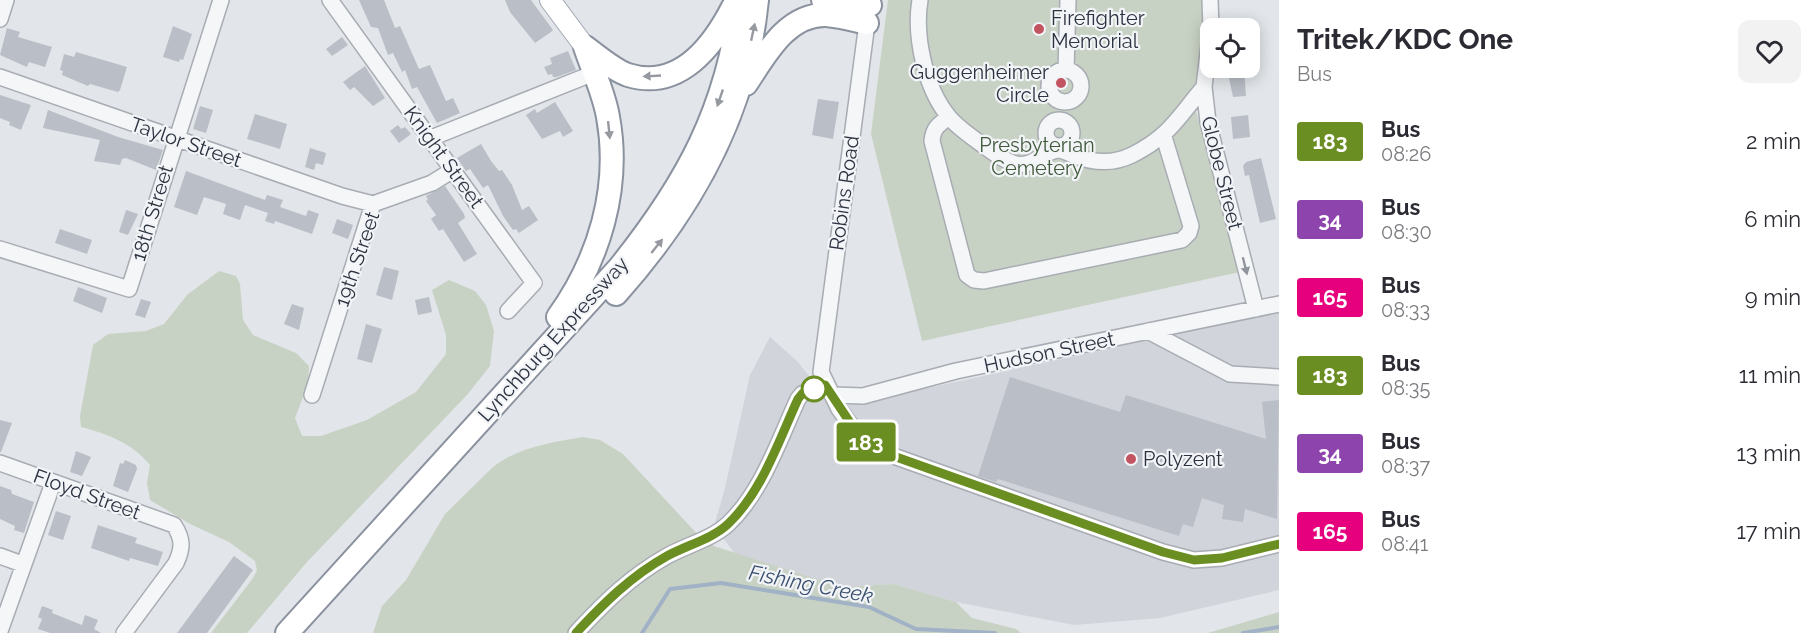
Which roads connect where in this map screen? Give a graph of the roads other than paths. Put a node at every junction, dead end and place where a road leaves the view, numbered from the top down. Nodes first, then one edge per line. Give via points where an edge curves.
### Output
1 (6, 0) edge
2 (220, 0) edge
3 (330, 0) edge
4 (550, 0) edge
5 (736, 0) edge
6 (741, 0) edge
7 (757, 0) edge
8 (823, 0) edge
9 (920, 0) edge
10 (1068, 0) edge
11 (1210, 0) edge
12 (869, 9) edge
13 (1211, 18) edge
14 (0, 19) edge
15 (585, 47) junction
16 (1066, 70) junction
17 (594, 74) junction
18 (0, 77) edge
19 (1204, 78) edge
20 (1203, 87) junction
21 (739, 96) junction
22 (1062, 104) junction
23 (949, 117) junction
24 (1050, 123) junction
25 (1070, 126) junction
26 (1164, 137) junction
27 (175, 138) junction
28 (430, 138) junction
29 (1059, 147) junction
30 (453, 170) junction
31 (373, 204) junction
32 (0, 249) edge
33 (1279, 304) edge
34 (1256, 309) junction
35 (508, 311) dead end
36 (1148, 331) junction
37 (1279, 377) edge
38 (825, 385) junction
39 (312, 395) dead end
40 (488, 412) junction
41 (0, 463) edge
42 (53, 483) junction
43 (1279, 544) edge
44 (0, 556) edge
45 (22, 564) junction
46 (0, 631) edge
47 (124, 633) edge
48 (287, 633) edge
49 (308, 633) edge
50 (576, 633) edge

1 - 14 street
2 - 27 street, 18th Street
3 - 28 street, Knight Street
4 - 15 main road
5 -> 15 highway via 704,54 686,68 665,75 628,75
6 -> 40 highway, Lynchburg Expressway via 721,96 693,162 672,198 619,268
21 -> 7 highway, Lynchburg Expressway
8 - 12 highway
9 - 23 street via 921,44 929,79
10 - 16 street
11 - 13 street
12 - 21 highway via 808,18 793,25 779,37
12 - 38 street, Robins Road via 823,346 821,372
15 - 17 highway
16 - 22 street via 1056,72 1049,81 1049,91
16 - 22 street via 1076,74 1081,83 1079,94
17 - 28 street
17 -> 40 highway via 608,118 611,146 608,204 597,246 578,288
18 - 27 street, Taylor Street
19 - 20 street, Globe Street
20 - 26 street
20 -> 34 street, Globe Street
49 -> 21 highway, Lynchburg Expressway via 646,260 697,186
22 - 24 street
22 - 25 street
23 - 26 street via 932,132 932,141 967,275 984,281 1182,240 1191,226
23 - 29 street via 998,155 1018,165 1034,162
24 - 25 street via 1061,119
24 - 29 street via 1046,136
25 - 29 street via 1072,137
26 - 29 street via 1116,161 1081,158
27 - 31 street, Taylor Street
27 - 32 street, 18th Street via 129,289
28 - 30 street, Knight Street
30 - 31 street, 19th Street via 432,183
30 - 35 street, Knight Street via 534,283
31 - 39 street, 19th Street
33 - 34 street, Hudson Street
34 - 36 street, Hudson Street
36 - 37 street via 1230,374
36 - 38 street, Hudson Street via 956,371 863,396 833,395
38 - 43 street via 861,439 885,453 1163,552 1194,560 1222,558
38 - 50 street via 798,399 765,470 728,524 668,555 619,587
40 - 48 highway, Lynchburg Expressway
41 - 42 street, Floyd Street
42 - 45 street
42 - 47 street, Floyd Street via 174,525 181,535 182,550 176,563
44 - 45 street
45 - 46 street

